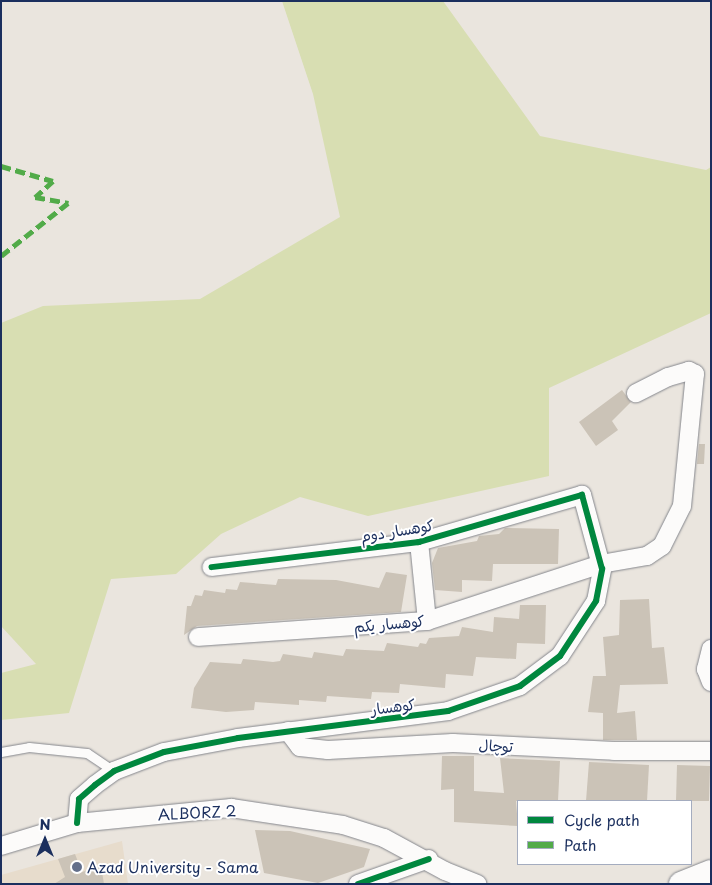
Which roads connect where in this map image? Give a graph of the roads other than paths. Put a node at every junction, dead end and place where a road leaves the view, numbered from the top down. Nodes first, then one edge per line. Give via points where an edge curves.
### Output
1 (636, 393) dead end
2 (582, 495) joint
3 (419, 542) junction
4 (601, 564) junction
5 (212, 567) dead end
6 (427, 621) junction
7 (198, 637) dead end
8 (711, 649) edge
9 (711, 682) edge
10 (288, 732) junction
11 (711, 751) edge
12 (1, 752) edge
13 (114, 771) junction
14 (77, 823) junction
15 (1, 846) edge
16 (429, 859) junction
17 (711, 872) edge
18 (447, 878) edge
19 (358, 884) edge
20 (477, 884) edge
21 (681, 884) edge

1 - 4 street, کوهسار یکم via 668,377 690,371 695,374 682,506 662,546 647,556
2 - 3 street, کوهسار دوم
2 - 4 street, کوهسار
3 - 5 street, کوهسار دوم
3 - 6 street
4 - 6 street, کوهسار یکم
4 - 10 street, کوهسار via 596,601 581,625 560,656 520,686 448,711
6 - 7 street, کوهسار یکم
8 - 9 street via 706,669
10 - 11 street, توچال via 300,747 328,750 453,743 632,752
10 - 13 street, کوهسار via 164,752
12 - 13 lane via 29,747 87,753
13 - 14 street, کوهسار via 79,799
14 - 15 street, ALBORZ 2
14 - 16 street, ALBORZ 2 via 231,808 343,825 384,838
16 - 18 street, ALBORZ 2
16 - 19 street
17 - 21 main road
18 - 20 street, ALBORZ 2

